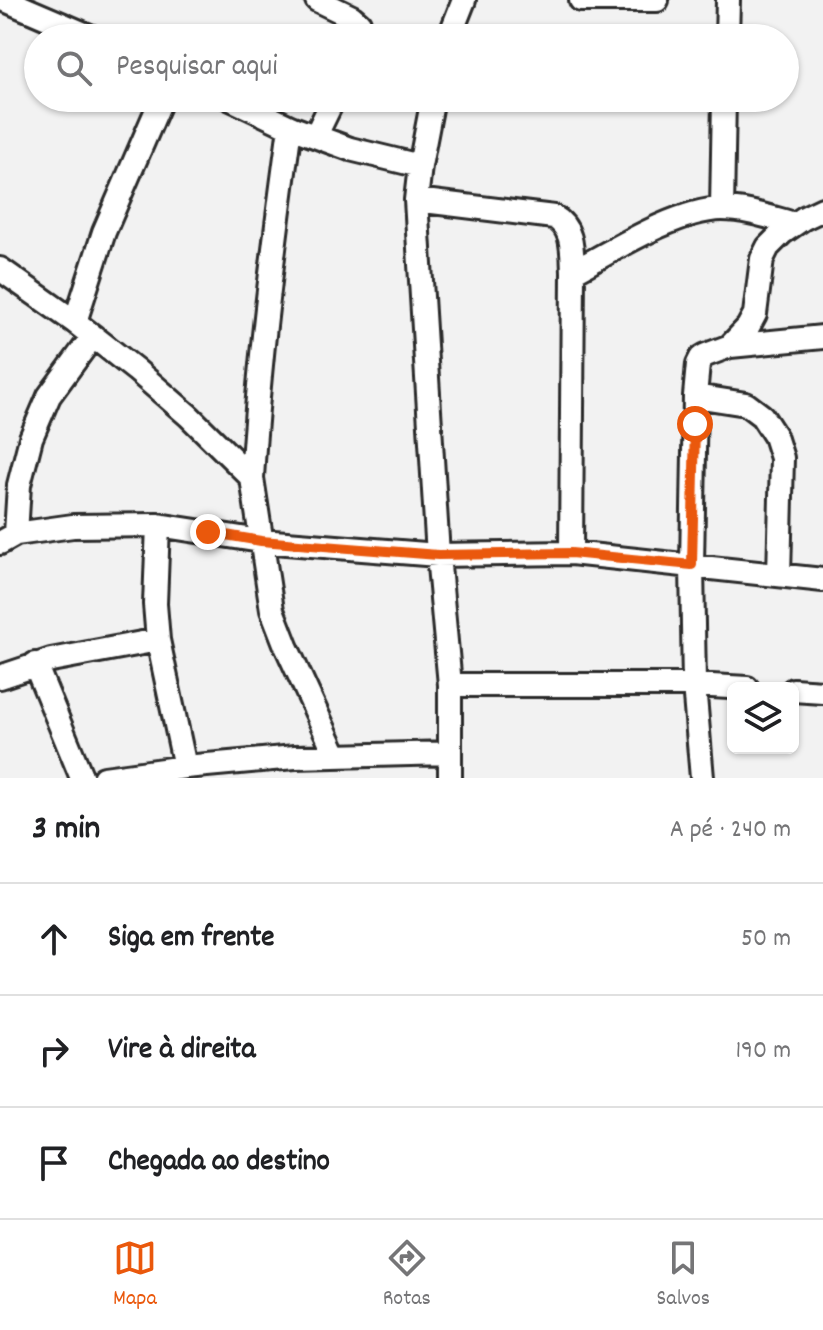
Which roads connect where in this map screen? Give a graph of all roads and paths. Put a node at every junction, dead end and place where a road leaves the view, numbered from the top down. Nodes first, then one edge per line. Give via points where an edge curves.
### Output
1 (5, 0) edge
2 (317, 0) edge
3 (464, 0) edge
4 (594, 0) edge
5 (657, 0) edge
6 (728, 0) edge
7 (61, 24) edge
8 (359, 24) edge
9 (455, 24) edge
10 (727, 24) edge
11 (156, 112) edge
12 (258, 112) edge
13 (327, 112) edge
14 (430, 112) edge
15 (724, 112) edge
16 (290, 127) junction
17 (316, 135) junction
18 (420, 166) junction
19 (416, 200) junction
20 (722, 209) junction
21 (823, 209) edge
22 (795, 224) junction
23 (0, 269) edge
24 (573, 272) junction
25 (75, 322) junction
26 (93, 336) junction
27 (823, 337) edge
28 (730, 346) junction
29 (695, 396) junction
30 (252, 478) junction
31 (158, 525) junction
32 (8, 538) edge
33 (261, 541) junction
34 (571, 553) junction
35 (438, 555) junction
36 (692, 565) junction
37 (779, 575) junction
38 (823, 580) edge
39 (158, 640) junction
40 (35, 664) junction
41 (0, 677) edge
42 (450, 685) junction
43 (694, 685) junction
44 (727, 687) edge
45 (799, 690) edge
46 (823, 692) edge
47 (449, 753) junction
48 (336, 755) junction
49 (185, 767) junction
50 (248, 770) edge
51 (82, 778) edge
52 (104, 778) edge
53 (450, 778) edge
54 (702, 778) edge

1 - 7 street
2 - 8 street
3 - 9 street
4 - 5 street
6 - 10 street
11 - 25 street via 104,232
12 - 16 street
13 - 17 street
14 - 18 street
15 - 20 street
16 - 17 street
16 - 30 street
17 - 18 street
18 - 19 street
19 - 24 street via 554,217 569,232
19 - 35 street
20 - 22 street
20 - 24 street via 667,223
21 - 22 street
22 - 28 street via 768,247 755,314
23 - 25 street
24 - 34 street
25 - 26 street
26 - 30 street via 189,416
26 - 32 street via 49,396 31,438
27 - 28 street
28 - 29 street via 701,358
29 - 36 street
29 - 37 street via 746,404 775,436 782,458
30 - 33 street
31 - 32 street via 73,526
31 - 33 street
31 - 39 street
33 - 35 street
33 - 48 street via 272,610
34 - 35 street
34 - 36 street
35 - 42 street
36 - 37 street
36 - 43 street
37 - 38 street
39 - 40 street
39 - 49 street
40 - 41 street
40 - 51 street
42 - 43 street
42 - 47 street
43 - 44 street
43 - 54 street
45 - 46 street
47 - 48 street
47 - 53 street
48 - 50 street via 295,757
49 - 50 street
49 - 52 street

